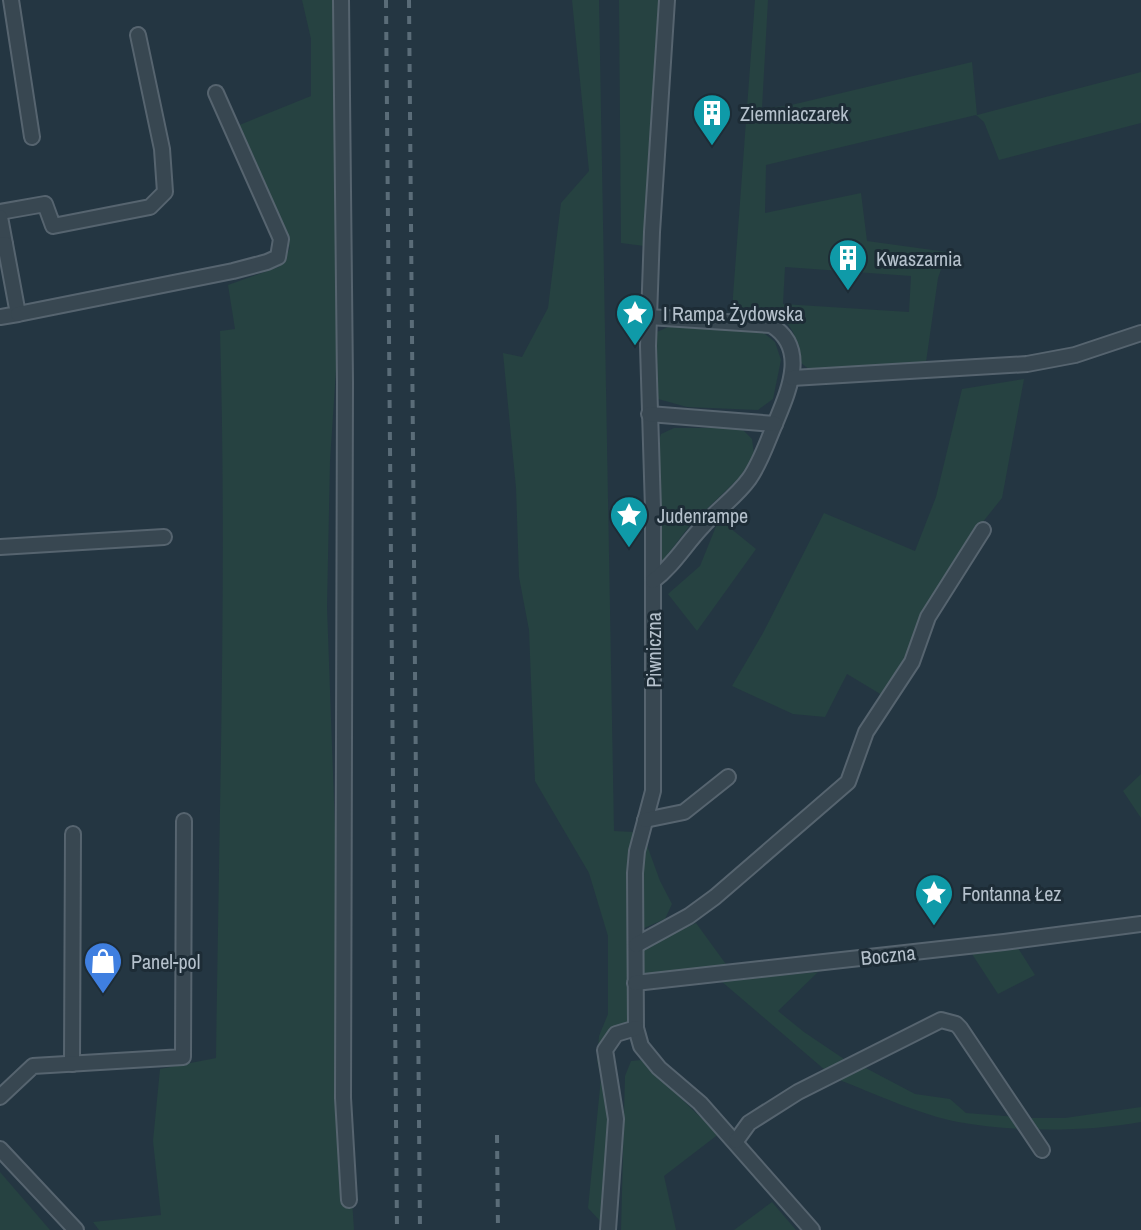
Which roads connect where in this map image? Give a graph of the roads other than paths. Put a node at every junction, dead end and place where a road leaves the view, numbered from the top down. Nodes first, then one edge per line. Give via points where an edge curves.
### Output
1 (11, 0) edge
2 (341, 0) edge
3 (667, 0) edge
4 (138, 35) dead end
5 (216, 93) dead end
6 (32, 137) dead end
7 (0, 215) edge
8 (2, 244) edge
9 (18, 314) junction
10 (0, 317) edge
11 (649, 317) junction
12 (1141, 333) edge
13 (792, 378) junction
14 (649, 414) junction
15 (775, 424) junction
16 (983, 530) dead end
17 (164, 537) dead end
18 (0, 547) edge
19 (653, 581) junction
20 (728, 777) dead end
21 (645, 820) junction
22 (184, 821) dead end
23 (73, 834) dead end
24 (1141, 924) edge
25 (636, 945) junction
26 (635, 983) junction
27 (636, 1028) junction
28 (72, 1064) junction
29 (0, 1097) edge
30 (736, 1141) junction
31 (0, 1149) edge
32 (1042, 1150) dead end
33 (349, 1200) dead end
34 (76, 1230) edge
35 (608, 1230) edge
36 (812, 1230) edge

1 - 6 street
2 - 33 street via 343,1098
3 - 11 street, Piwniczna
4 - 7 street via 162,149 165,192 150,207 53,226 45,204
5 - 9 street via 281,239 278,257 233,271
7 - 8 street
8 - 9 street
9 - 10 street
11 - 13 street via 771,325 789,346
11 - 14 street, Piwniczna
12 - 13 street via 1027,364
13 - 15 street
14 - 15 street
14 - 19 street, Piwniczna
15 - 19 street via 742,488
16 - 25 street via 928,617 912,662 866,732 848,782 715,897
17 - 18 street
19 - 21 street, Piwniczna via 653,791
20 - 21 street via 684,812
21 - 25 street, Piwniczna via 637,851
22 - 28 street via 183,1057
23 - 28 street
24 - 26 street, Boczna
25 - 26 street, Piwniczna
26 - 27 street, Piwniczna
27 - 30 street, Piwniczna via 641,1046 659,1068
27 - 35 street via 616,1034 605,1050 616,1114
28 - 29 street via 33,1066
30 - 32 street via 749,1123 798,1092 941,1020 960,1028
30 - 36 street, Piwniczna
31 - 34 street

